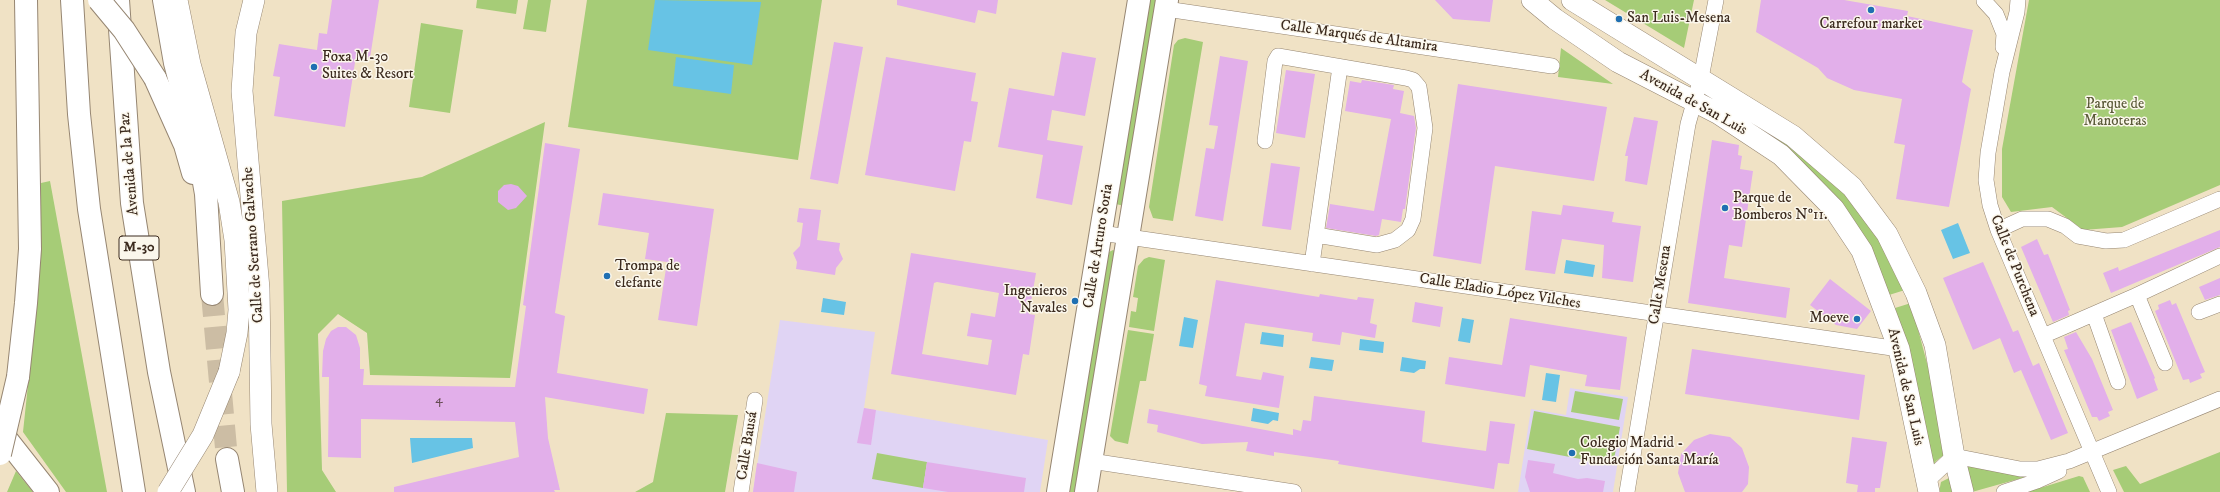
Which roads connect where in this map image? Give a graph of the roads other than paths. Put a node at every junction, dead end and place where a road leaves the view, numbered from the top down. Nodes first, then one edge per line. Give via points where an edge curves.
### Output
1 (26, 0) edge
2 (72, 0) edge
3 (99, 0) edge
4 (118, 0) edge
5 (164, 0) edge
6 (177, 0) edge
7 (254, 0) edge
8 (1139, 0) edge
9 (1532, 0) edge
10 (1572, 0) edge
11 (1716, 0) edge
12 (1987, 0) edge
13 (2018, 0) edge
14 (1166, 4) edge
15 (1552, 66) dead end
16 (1340, 67) junction
17 (2002, 72) junction
18 (1701, 78) junction
19 (1694, 101) junction
20 (1264, 141) dead end
21 (2220, 199) edge
22 (1998, 230) junction
23 (1101, 233) junction
24 (209, 234) junction
25 (1316, 235) junction
26 (1128, 236) junction
27 (2220, 256) edge
28 (1312, 264) junction
29 (212, 294) tunnel mouth
30 (2137, 295) junction
31 (2220, 304) edge
32 (2199, 312) dead end
33 (2094, 314) junction
34 (1656, 315) junction
35 (2043, 336) junction
36 (1899, 349) junction
37 (2165, 362) dead end
38 (2118, 382) dead end
39 (2220, 399) edge
40 (755, 400) dead end
41 (0, 431) edge
42 (2090, 451) junction
43 (0, 454) edge
44 (1954, 456) junction
45 (227, 459) tunnel mouth
46 (1091, 461) junction
47 (2069, 462) junction
48 (1928, 486) edge
49 (48, 492) edge
50 (134, 492) edge
51 (168, 492) edge
52 (184, 492) edge
53 (233, 492) edge
54 (267, 492) edge
55 (741, 492) edge
56 (1058, 492) edge
57 (1086, 492) edge
58 (1294, 492) edge
59 (1628, 492) edge
60 (1963, 492) edge
61 (2004, 492) edge
62 (2109, 492) edge

1 - 43 main road, bridge via 30,249 18,377
2 - 50 main road, M-30 via 90,209
3 - 24 main road, bridge via 124,30 155,78 185,145
4 - 52 main road, Avenida de la Paz / M-30 via 132,203 159,372
5 - 24 main road via 175,63 199,154
6 - 51 street, bridge via 190,64 229,202 235,240 239,310 229,372 203,435
7 - 54 street, Calle de Serrano Galvache via 246,33 242,91 259,289 261,424
8 - 23 main road, Calle de Arturo Soria
9 - 19 street, Avenida de San Luis via 1618,62
10 - 18 street, Avenida de San Luis
11 - 18 street, Calle Mesena
12 - 17 street, Calle de Purchena via 2004,34
13 - 17 street, Calle de Purchena
14 - 15 street, Calle Marqués de Altamira
14 - 26 main road, Calle de Arturo Soria
16 - 20 street via 1278,56 1275,61
16 - 25 street
16 - 25 street via 1406,78 1413,80 1419,87 1425,128 1413,219 1408,230 1395,240 1377,245
17 - 22 street, Calle de Purchena via 1986,180
18 - 19 street, Calle Mesena
18 - 44 street, Avenida de San Luis via 1793,136 1852,187 1887,234 1916,293 1935,345
19 - 34 street, Calle Mesena
19 - 36 street, Avenida de San Luis via 1781,156 1834,210 1862,251
21 - 22 street via 2124,240 2106,241 2078,236 2065,226 2048,219 2022,219
22 - 35 street, Calle de Purchena
23 - 26 street, Calle Eladio López Vilches
23 - 56 main road, Calle de Arturo Soria
24 - 29 main road
25 - 28 street
26 - 28 street, Calle Eladio López Vilches
26 - 46 main road, Calle de Arturo Soria
27 - 30 street
28 - 34 street, Calle Eladio López Vilches
30 - 33 street
30 - 37 street
31 - 32 street
33 - 35 street
33 - 38 street
34 - 36 street, Calle Eladio López Vilches
34 - 59 street, Calle Mesena
35 - 42 street, Calle de Purchena
36 - 48 street, Avenida de San Luis
39 - 42 street
40 - 55 street, Calle Bausá
41 - 49 main road
42 - 47 street
42 - 62 street, Calle de Purchena
44 - 47 street via 2020,469 2038,469
44 - 48 street
44 - 60 street, Avenida de San Luis
45 - 53 main road
46 - 57 main road, Calle de Arturo Soria
46 - 58 street
47 - 61 street via 2056,473

